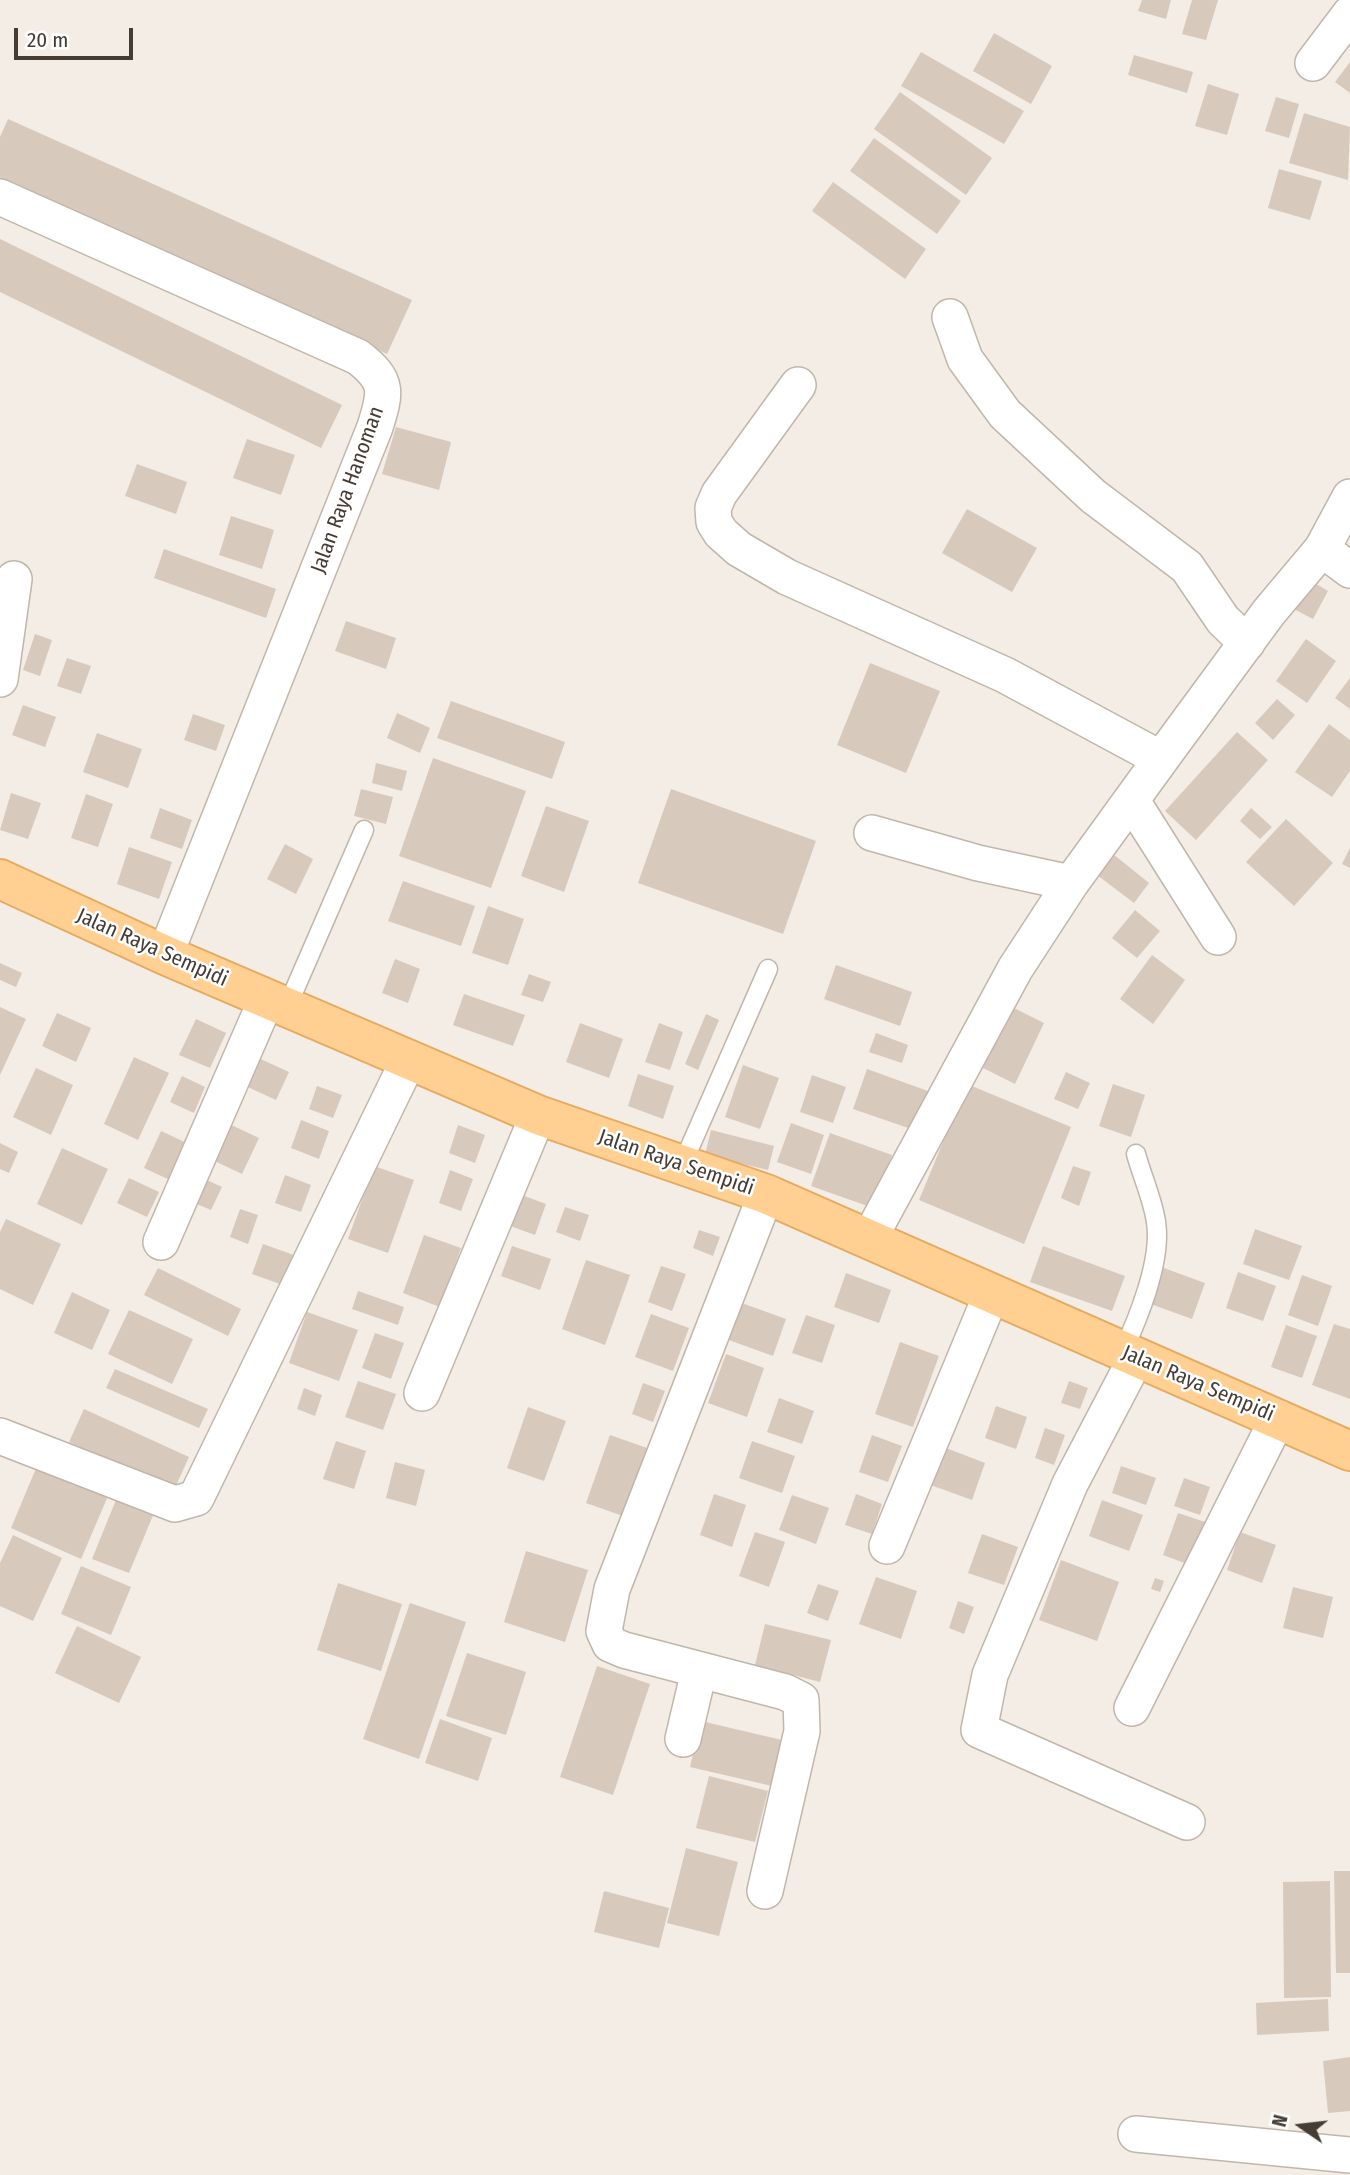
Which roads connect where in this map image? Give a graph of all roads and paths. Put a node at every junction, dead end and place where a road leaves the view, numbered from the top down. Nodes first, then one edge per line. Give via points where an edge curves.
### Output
1 (1350, 14) edge
2 (1313, 63) dead end
3 (0, 197) edge
4 (950, 317) dead end
5 (798, 385) dead end
6 (1350, 497) edge
7 (1322, 549) junction
8 (1350, 570) edge
9 (14, 579) dead end
10 (1247, 643) junction
11 (0, 679) edge
12 (1161, 759) junction
13 (1132, 801) junction
14 (364, 830) dead end
15 (872, 833) dead end
16 (0, 879) edge
17 (1071, 883) junction
18 (1217, 937) dead end
19 (165, 956) junction
20 (768, 969) dead end
21 (277, 1003) junction
22 (409, 1059) junction
23 (538, 1115) junction
24 (1136, 1154) dead end
25 (682, 1165) junction
26 (766, 1194) junction
27 (869, 1239) junction
28 (161, 1241) dead end
29 (992, 1293) junction
30 (1129, 1356) junction
31 (422, 1394) dead end
32 (1278, 1418) junction
33 (0, 1436) edge
34 (1350, 1451) edge
35 (887, 1546) dead end
36 (699, 1671) junction
37 (1132, 1708) dead end
38 (683, 1739) dead end
39 (1187, 1822) dead end
40 (765, 1891) dead end
41 (1136, 2134) dead end
42 (1350, 2155) edge

1 - 2 street
3 - 19 street, Jalan Raya Hanoman via 358,357 377,371 384,383 375,428
4 - 10 street via 965,359 1005,414 1093,496 1187,567 1223,620
5 - 12 street via 719,494 713,508 721,533 787,577 1005,675
6 - 7 street
7 - 8 street
7 - 10 street
9 - 11 street
10 - 12 street
12 - 13 street
13 - 17 street
13 - 18 street
14 - 21 lane
15 - 17 street
16 - 19 main road, Jalan Raya Sempidi
17 - 27 street via 1015,969
19 - 21 main road, Jalan Raya Sempidi
20 - 25 lane
21 - 22 main road, Jalan Raya Sempidi
21 - 28 street
22 - 23 main road, Jalan Raya Sempidi
22 - 33 street via 196,1498 176,1504
23 - 25 main road, Jalan Raya Sempidi
23 - 31 street
24 - 30 lane via 1156,1223 1154,1254
25 - 26 main road, Jalan Raya Sempidi
26 - 27 main road, Jalan Raya Sempidi
26 - 36 street via 606,1614 604,1631 610,1644
27 - 29 main road, Jalan Raya Sempidi
29 - 30 main road, Jalan Raya Sempidi
29 - 35 street
30 - 32 main road, Jalan Raya Sempidi
30 - 39 street via 990,1675 979,1730
32 - 34 main road, Jalan Raya Sempidi
32 - 37 street
36 - 38 street
36 - 40 street via 801,1700 802,1731
41 - 42 street

